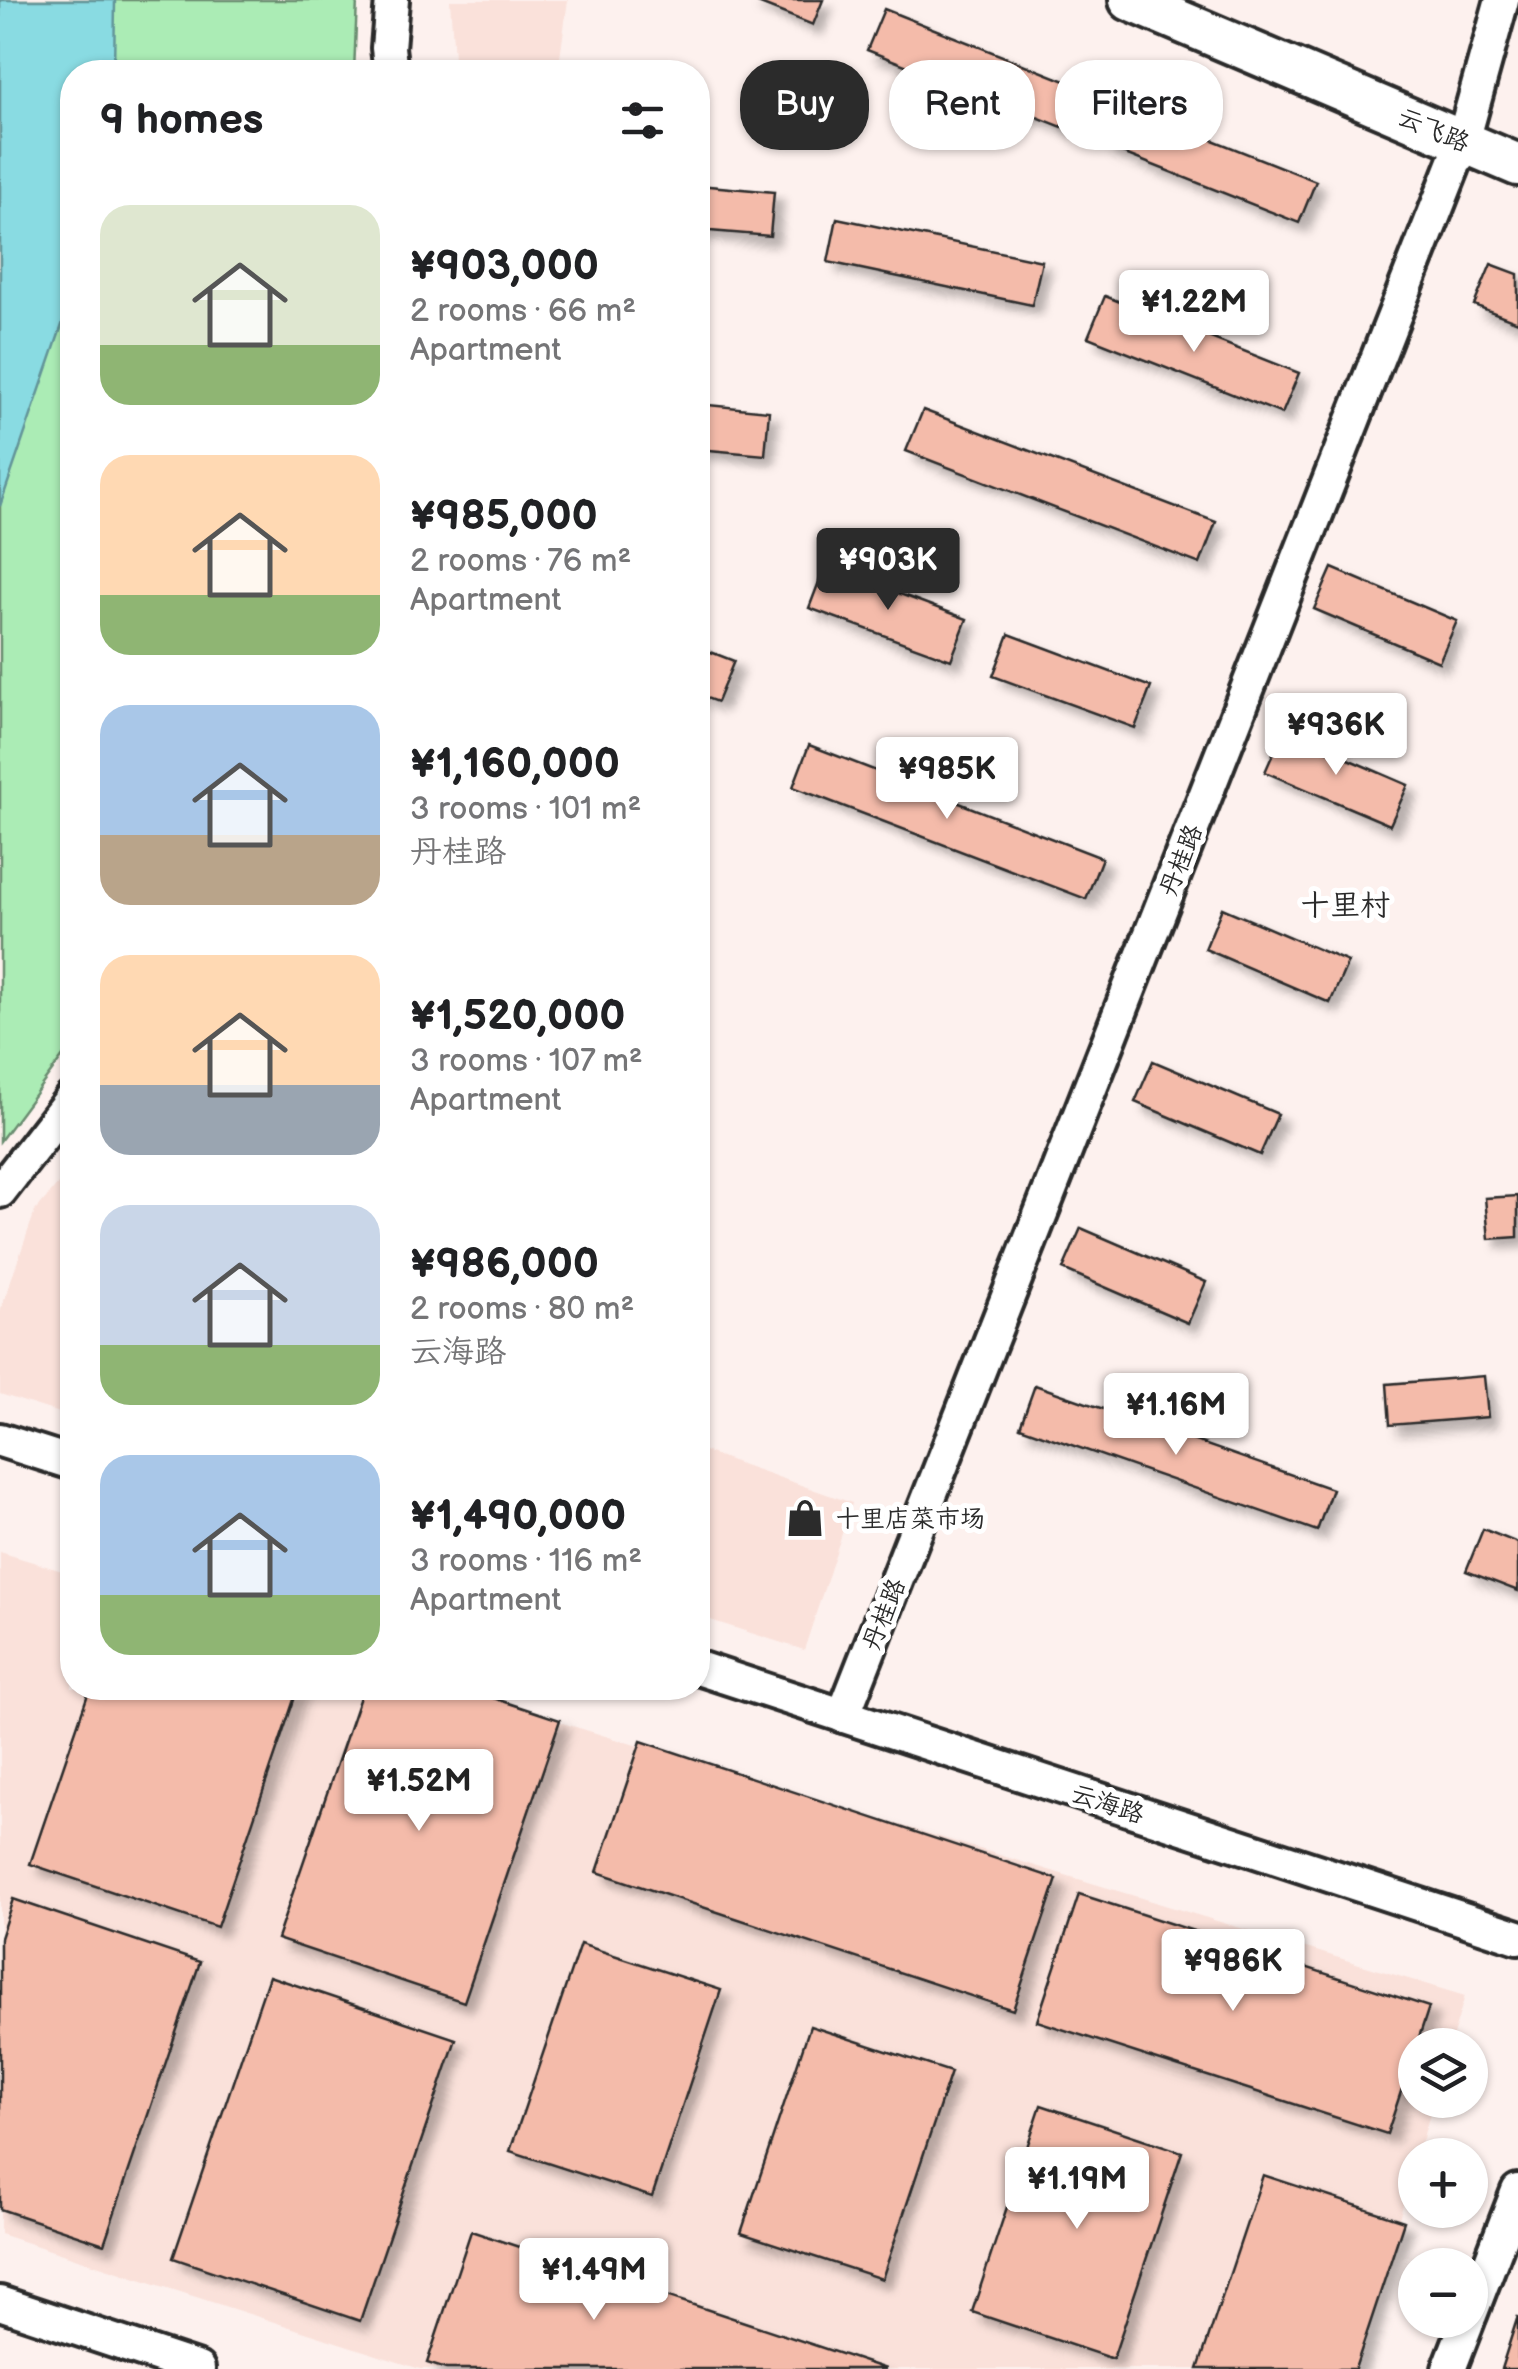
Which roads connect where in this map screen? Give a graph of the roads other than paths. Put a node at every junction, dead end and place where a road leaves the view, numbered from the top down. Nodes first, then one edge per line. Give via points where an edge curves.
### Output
1 (392, 0) edge
2 (1130, 0) edge
3 (1194, 0) edge
4 (1502, 0) edge
5 (389, 60) edge
6 (1467, 129) junction
7 (1518, 137) edge
8 (1518, 164) edge
9 (60, 1114) edge
10 (0, 1191) edge
11 (0, 1440) edge
12 (60, 1459) edge
13 (710, 1672) edge
14 (843, 1716) junction
15 (1518, 1937) edge
16 (1518, 2192) edge
17 (1488, 2269) edge
18 (0, 2302) edge
19 (1461, 2338) edge
20 (198, 2369) edge
21 (1449, 2369) edge

1 - 5 street
2 - 6 main road, 云飞路
3 - 6 main road, 云飞路
4 - 6 street, 丹桂路
6 - 7 main road, 云飞路
6 - 8 main road, 云飞路
6 - 14 street, 丹桂路
9 - 10 street
11 - 12 street
13 - 14 street, 云海路
14 - 15 street, 云海路
16 - 17 street
18 - 20 street
19 - 21 street

